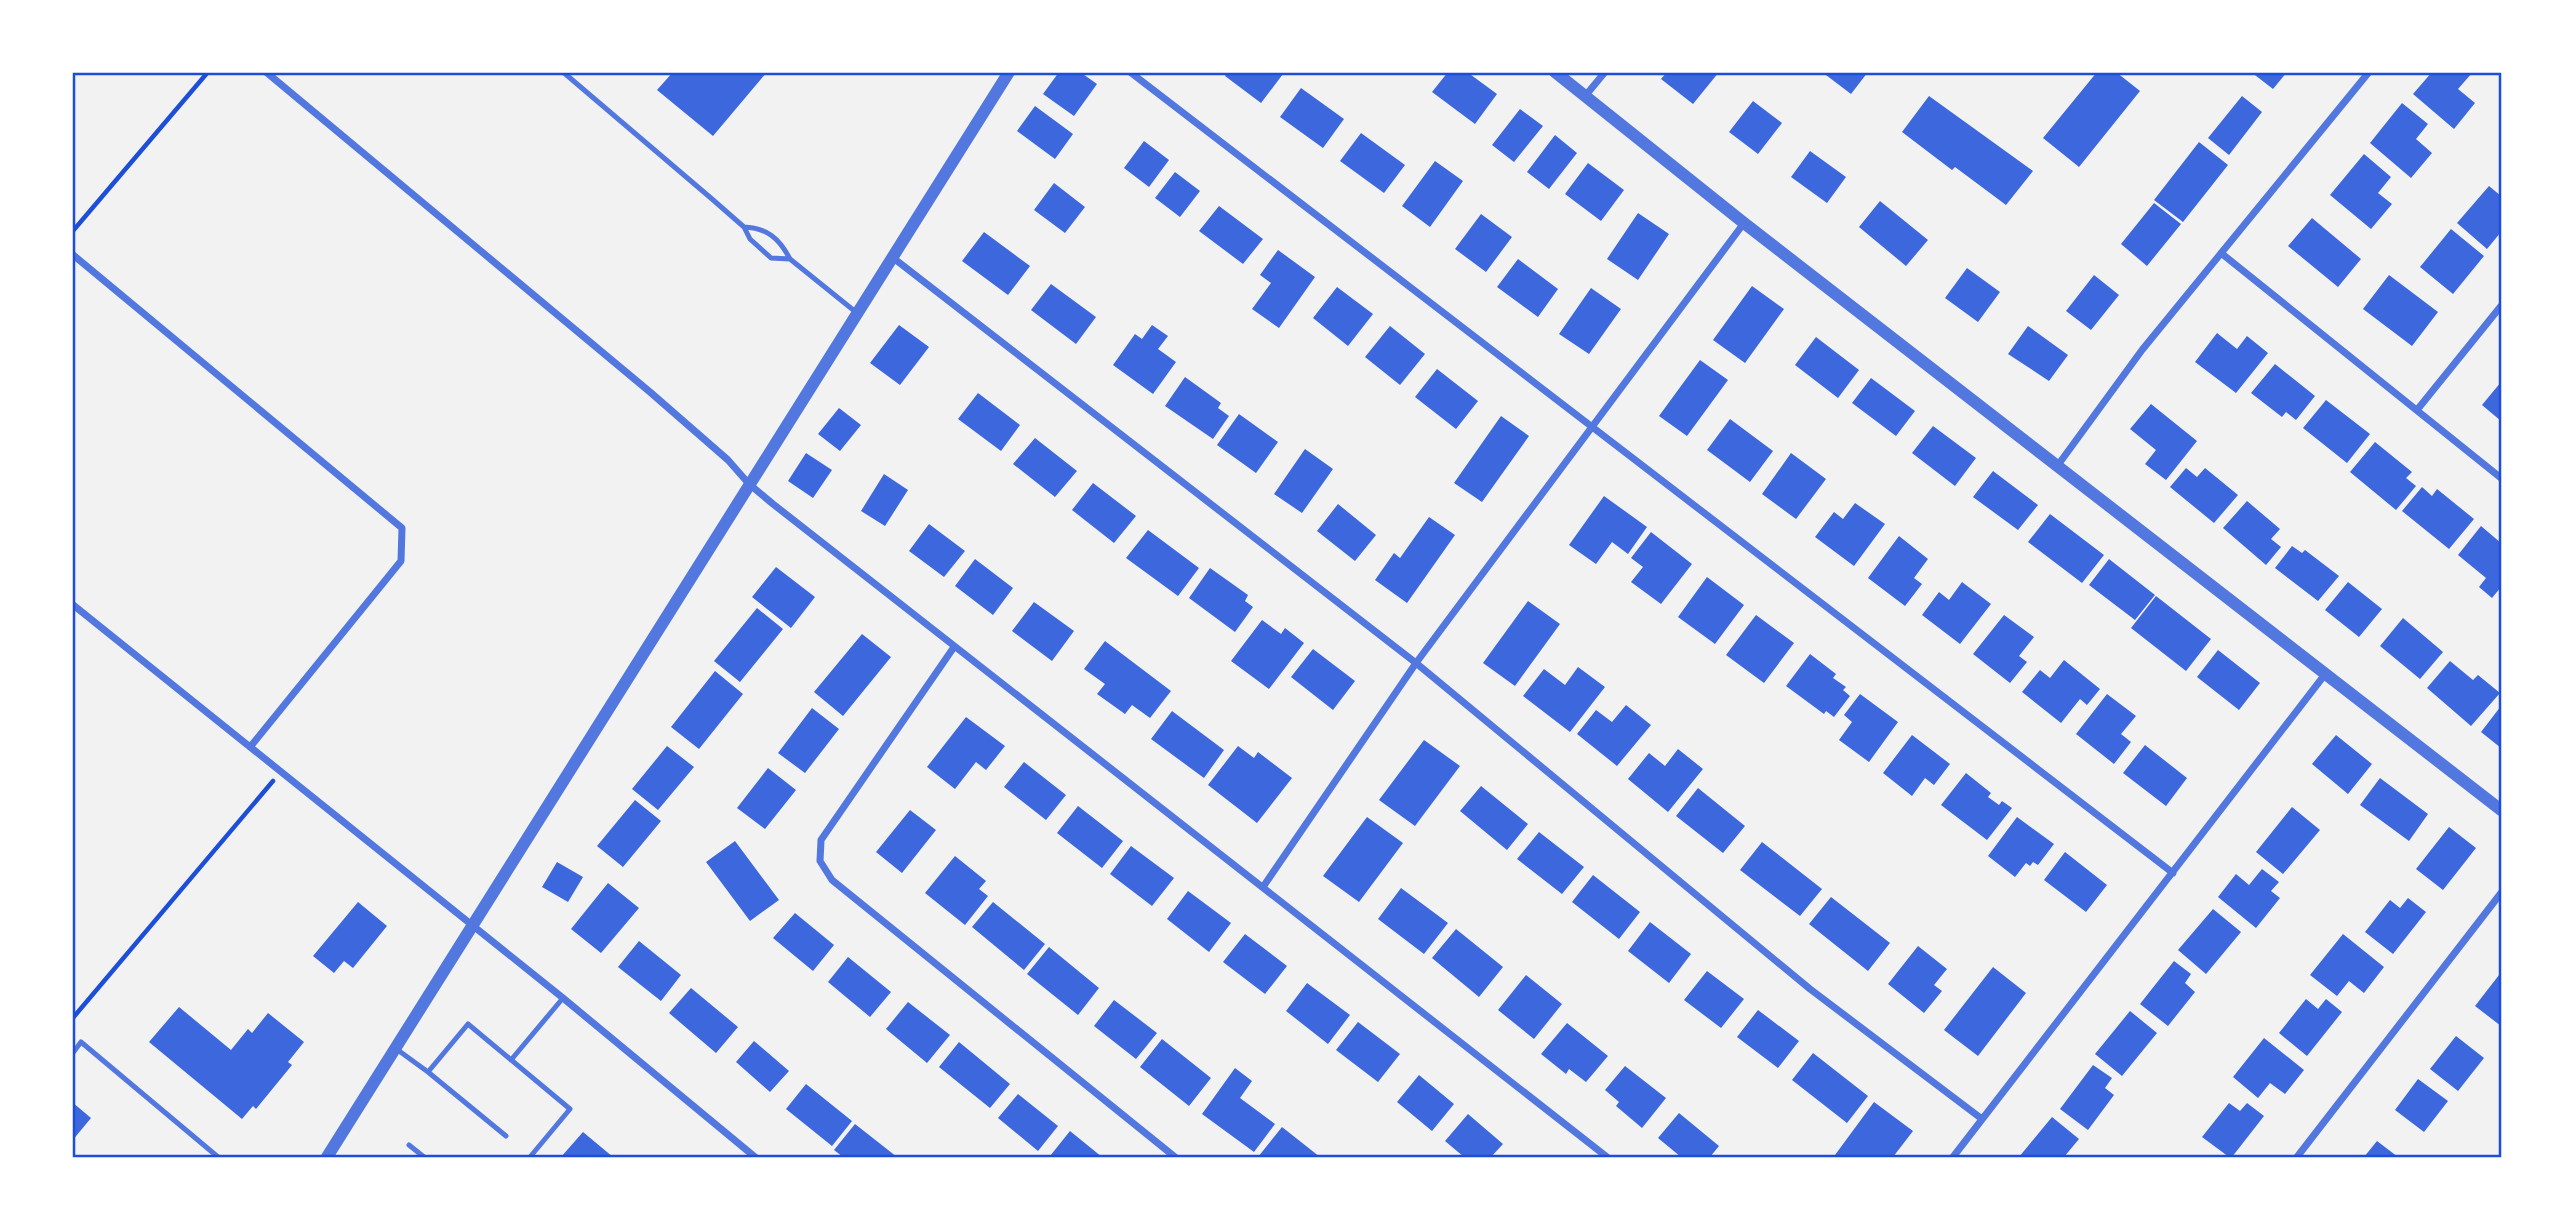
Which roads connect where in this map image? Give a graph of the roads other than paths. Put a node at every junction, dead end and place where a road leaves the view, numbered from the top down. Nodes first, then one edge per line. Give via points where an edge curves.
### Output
1 (266, 72) edge
2 (563, 72) edge
3 (1009, 72) edge
4 (1130, 72) edge
5 (1555, 72) edge
6 (1605, 72) edge
7 (2369, 72) edge
8 (1586, 95) junction
9 (1744, 223) junction
10 (744, 227) junction
11 (2221, 253) junction
12 (72, 254) edge
13 (892, 257) junction
14 (790, 259) junction
15 (2501, 306) edge
16 (857, 313) junction
17 (2417, 410) junction
18 (1593, 427) junction
19 (2058, 465) junction
20 (2501, 478) edge
21 (749, 484) junction
22 (72, 604) edge
23 (954, 647) junction
24 (1416, 663) junction
25 (2326, 673) junction
26 (251, 746) junction
27 (2501, 810) edge
28 (2172, 873) junction
29 (1263, 887) junction
30 (2501, 893) edge
31 (473, 926) junction
32 (563, 998) junction
33 (395, 1048) junction
34 (72, 1054) edge
35 (511, 1060) junction
36 (428, 1072) junction
37 (1982, 1119) junction
38 (506, 1136) dead end
39 (409, 1145) dead end
40 (218, 1157) edge
41 (327, 1157) edge
42 (424, 1157) edge
43 (530, 1157) edge
44 (755, 1157) edge
45 (1175, 1157) edge
46 (1607, 1157) edge
47 (1953, 1157) edge
48 (2297, 1157) edge

1 - 21 street via 649,392
2 - 10 lane
3 - 13 street
4 - 18 street
5 - 8 street
6 - 8 street
7 - 11 street
8 - 9 street
9 - 18 street
9 - 19 street
10 - 14 lane via 761,228 783,246
10 - 14 lane via 771,258
11 - 17 street
11 - 19 street via 2142,350
12 - 26 street via 402,528 401,561
13 - 16 street
13 - 24 street
14 - 16 lane
15 - 17 street
16 - 21 street
17 - 20 street
18 - 24 street
18 - 28 street
19 - 25 street
21 - 23 street
21 - 31 street
22 - 26 street
23 - 29 street
23 - 45 street via 821,840 820,861 832,880
24 - 29 street
24 - 37 street via 1810,989
25 - 27 street
25 - 28 street
26 - 31 street
28 - 37 street
29 - 46 street
30 - 48 street
31 - 32 street
31 - 33 street
32 - 35 lane
32 - 44 street
33 - 36 lane
33 - 41 street
34 - 40 lane via 81,1042
35 - 36 lane via 468,1024
35 - 43 lane via 570,1109
36 - 38 lane
37 - 47 street
39 - 42 lane

